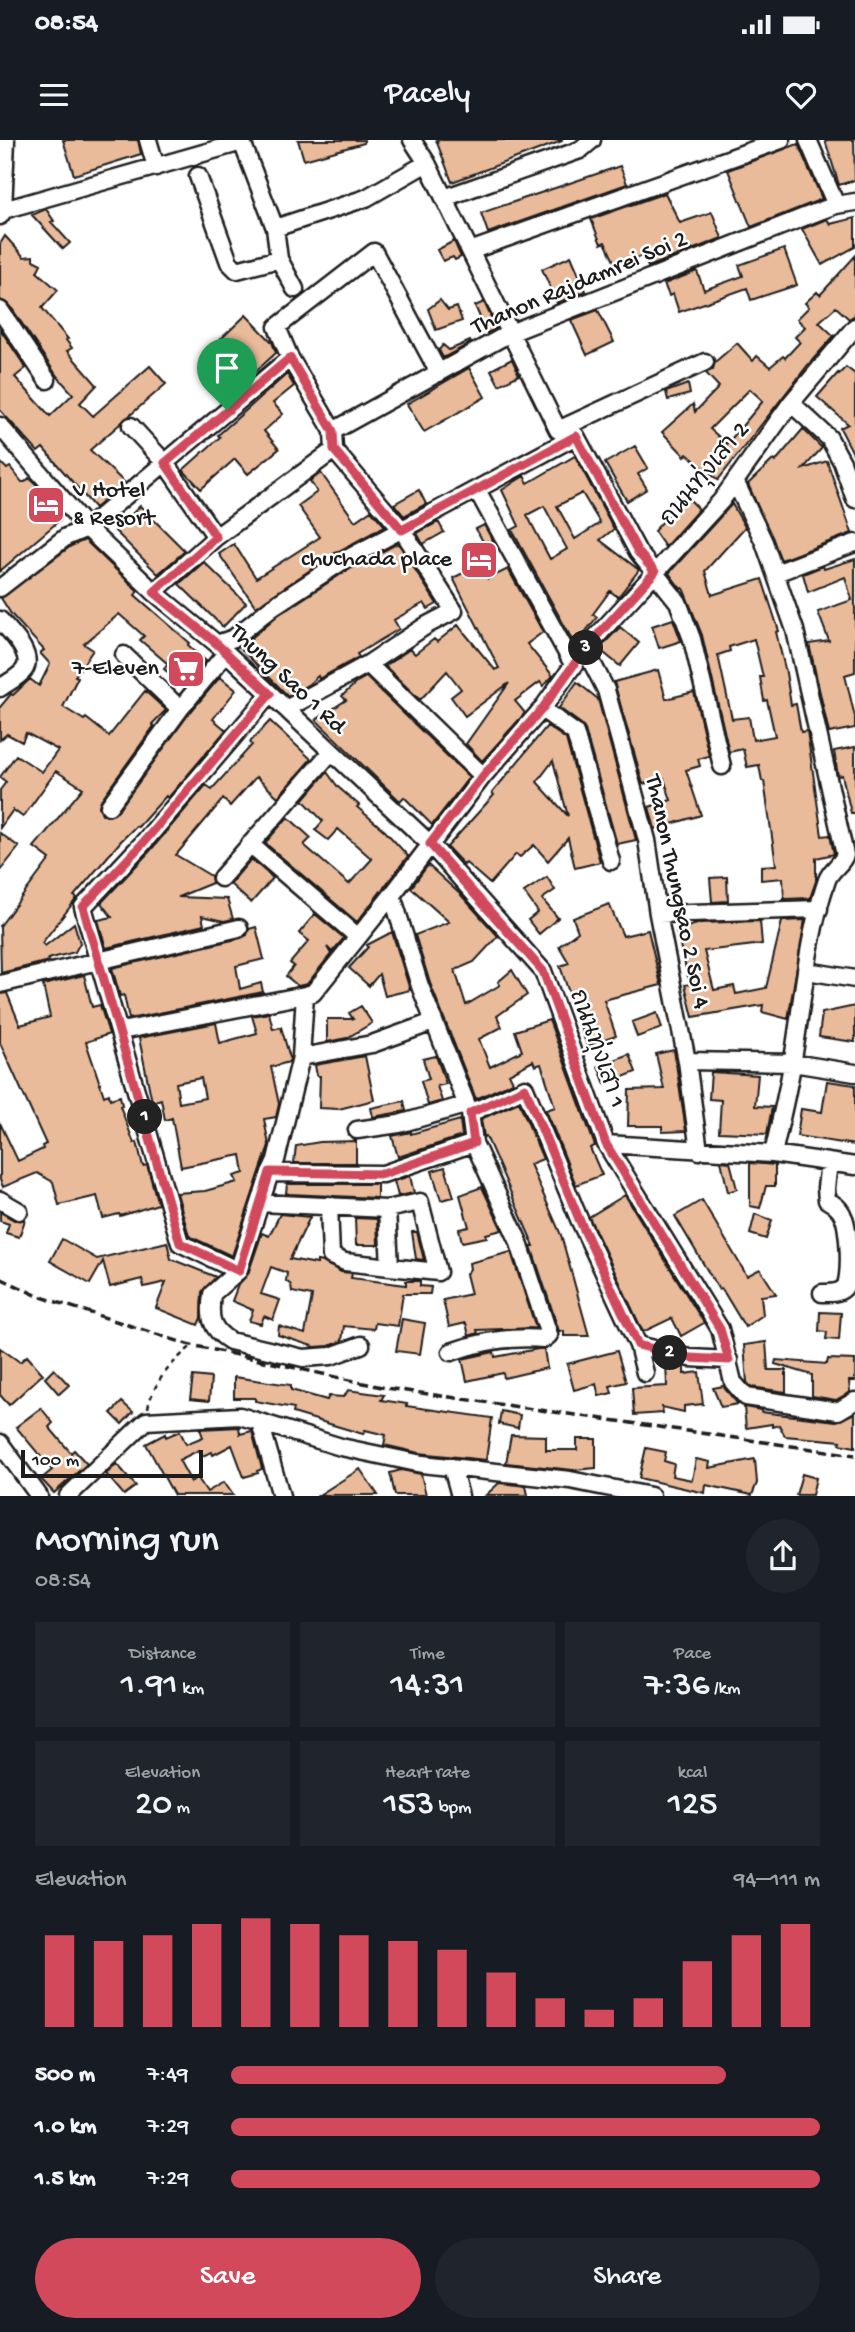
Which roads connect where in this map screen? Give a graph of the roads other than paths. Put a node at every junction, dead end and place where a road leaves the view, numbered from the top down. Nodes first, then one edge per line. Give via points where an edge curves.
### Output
1 (6, 140) edge
2 (148, 140) edge
3 (412, 140) edge
4 (592, 140) edge
5 (781, 140) edge
6 (808, 140) edge
7 (244, 141) edge
8 (427, 163) junction
9 (156, 167) junction
10 (198, 176) dead end
11 (444, 198) junction
12 (855, 202) edge
13 (836, 205) junction
14 (1, 213) edge
15 (275, 228) junction
16 (470, 251) junction
17 (279, 259) junction
18 (295, 289) dead end
19 (1, 312) edge
20 (854, 330) edge
21 (510, 333) junction
22 (290, 358) junction
23 (705, 362) dead end
24 (439, 373) junction
25 (47, 380) dead end
26 (790, 403) junction
27 (0, 426) edge
28 (131, 426) dead end
29 (558, 430) junction
30 (333, 431) junction
31 (576, 436) junction
32 (334, 450) junction
33 (165, 463) junction
34 (735, 481) junction
35 (477, 490) junction
36 (855, 499) edge
37 (87, 528) junction
38 (402, 530) junction
39 (216, 537) junction
40 (855, 543) edge
41 (655, 572) junction
42 (776, 573) junction
43 (0, 588) edge
44 (154, 592) junction
45 (0, 620) edge
46 (222, 649) junction
47 (585, 649) junction
48 (124, 655) dead end
49 (368, 664) junction
50 (573, 666) junction
51 (0, 688) edge
52 (270, 694) junction
53 (180, 709) junction
54 (286, 709) junction
55 (542, 709) junction
56 (331, 752) junction
57 (722, 766) dead end
58 (483, 776) junction
59 (110, 806) dead end
60 (250, 844) junction
61 (430, 844) junction
62 (611, 861) dead end
63 (220, 878) dead end
64 (392, 895) junction
65 (819, 909) junction
66 (658, 914) junction
67 (239, 928) dead end
68 (357, 936) junction
69 (100, 962) junction
70 (807, 971) junction
71 (855, 979) edge
72 (0, 985) edge
73 (306, 995) junction
74 (433, 1022) junction
75 (121, 1031) junction
76 (301, 1057) junction
77 (687, 1061) junction
78 (793, 1063) junction
79 (855, 1073) edge
80 (467, 1109) junction
81 (357, 1130) dead end
82 (474, 1143) junction
83 (606, 1144) junction
84 (699, 1151) junction
85 (773, 1154) junction
86 (829, 1162) junction
87 (855, 1166) edge
88 (270, 1172) junction
89 (0, 1200) edge
90 (260, 1203) junction
91 (329, 1205) junction
92 (387, 1209) junction
93 (19, 1211) dead end
94 (390, 1267) junction
95 (239, 1271) junction
96 (822, 1293) dead end
97 (361, 1345) dead end
98 (638, 1345) junction
99 (452, 1352) dead end
100 (729, 1360) junction
101 (645, 1373) dead end
102 (855, 1401) edge
103 (260, 1422) junction
104 (0, 1443) edge
105 (452, 1467) junction
106 (570, 1480) junction
107 (39, 1496) edge
108 (68, 1496) edge
109 (281, 1496) edge
110 (460, 1496) edge
111 (576, 1496) edge
112 (651, 1496) edge

1 - 14 street
2 - 9 street
3 - 8 street
4 - 11 street via 580,150
5 - 16 street
6 - 13 street
7 - 9 street
7 - 15 street
8 - 11 street
8 - 15 street via 366,198
9 - 14 street
10 - 17 street via 229,262 237,270
11 - 16 street
12 - 13 street, Thanon Rajdamrei Soi 2
13 - 21 street, Thanon Rajdamrei Soi 2
15 - 17 street
16 - 21 street
17 - 18 street
19 - 25 street
20 - 26 street, ถนนทุ่งเสา 2
21 - 24 street, Thanon Rajdamrei Soi 2
21 - 29 street
22 - 24 street via 277,327 374,253
22 - 30 street
22 - 33 street
23 - 29 street
24 - 30 street, Thanon Rajdamrei Soi 2
26 - 34 street, ถนนทุ่งเสา 2
26 - 36 street via 829,438
27 - 37 street, Thung Sao 1 Rd
28 - 33 street
29 - 31 street
30 - 32 street
31 - 35 street
31 - 41 street via 638,552
32 - 38 street
32 - 39 street
33 - 37 street
33 - 39 street
34 - 41 street, ถนนทุ่งเสา 2
34 - 42 street
35 - 38 street
35 - 50 street
37 - 43 street via 66,537
37 - 44 street, Thung Sao 1 Rd
38 - 46 street via 341,562 272,607
38 - 49 street via 454,611
39 - 44 street
40 - 42 street
41 - 47 street, ถนนทุ่งเสา 2
41 - 57 street via 678,602 692,639
42 - 65 street via 795,630 845,855 828,877
44 - 46 street, Thung Sao 1 Rd
45 - 51 street via 23,648 26,663 24,671
46 - 52 street, Thung Sao 1 Rd
46 - 53 street
47 - 50 street, ถนนทุ่งเสา 2
47 - 66 street, Thanon Thungsao 2 Soi 4 via 606,690 644,827
48 - 53 street
49 - 54 street
49 - 58 street
50 - 55 street, ถนนทุ่งเสา 2
52 - 54 street, Thung Sao 1 Rd
52 - 69 street via 83,907
53 - 59 street
54 - 56 street, Thung Sao 1 Rd
55 - 58 street, ถนนทุ่งเสา 2
55 - 62 street via 575,733
56 - 60 street
56 - 61 street, Thung Sao 1 Rd
58 - 61 street, ถนนทุ่งเสา 2
60 - 63 street
60 - 68 street
61 - 64 street, ถนนทุ่งเสา 2
61 - 83 street, ถนนทุ่งเสา 1 via 543,971
64 - 68 street, ถนนทุ่งเสา 2
64 - 74 street
65 - 66 street
65 - 70 street
66 - 77 street, Thanon Thungsao 2 Soi 4
67 - 69 street
68 - 73 street, ถนนทุ่งเสา 2 via 313,993
69 - 72 street
69 - 75 street
70 - 71 street
70 - 78 street
73 - 75 street
73 - 76 street
74 - 76 street via 372,1044
74 - 80 street
75 - 95 street via 180,1243
76 - 88 street
77 - 78 street
77 - 84 street, Thanon Thungsao 2 Soi 4
78 - 79 street
78 - 85 street
80 - 81 street
80 - 82 street
80 - 98 street via 525,1088
82 - 88 street via 383,1174
82 - 99 street via 518,1240 549,1332 547,1339 513,1338
83 - 84 street
83 - 100 street, ถนนทุ่งเสา 1 via 720,1329
84 - 85 street
85 - 86 street
86 - 87 street
86 - 96 street via 827,1200 844,1217 848,1235 847,1281 844,1289
88 - 90 street
89 - 93 street
90 - 91 street
90 - 95 street
91 - 92 street
91 - 94 street via 331,1255 345,1262
92 - 94 street
92 - 94 street via 420,1202 438,1272
95 - 97 street via 212,1294 212,1320 221,1336 303,1358 331,1356
98 - 100 street via 690,1358
98 - 101 street
100 - 102 street, ถนนทุ่งเสา 1 via 733,1382 746,1397 838,1411
103 - 105 street via 341,1447
103 - 108 street via 240,1416 146,1421
103 - 109 street
104 - 107 street
105 - 106 street
105 - 110 street
106 - 111 street
106 - 112 street

